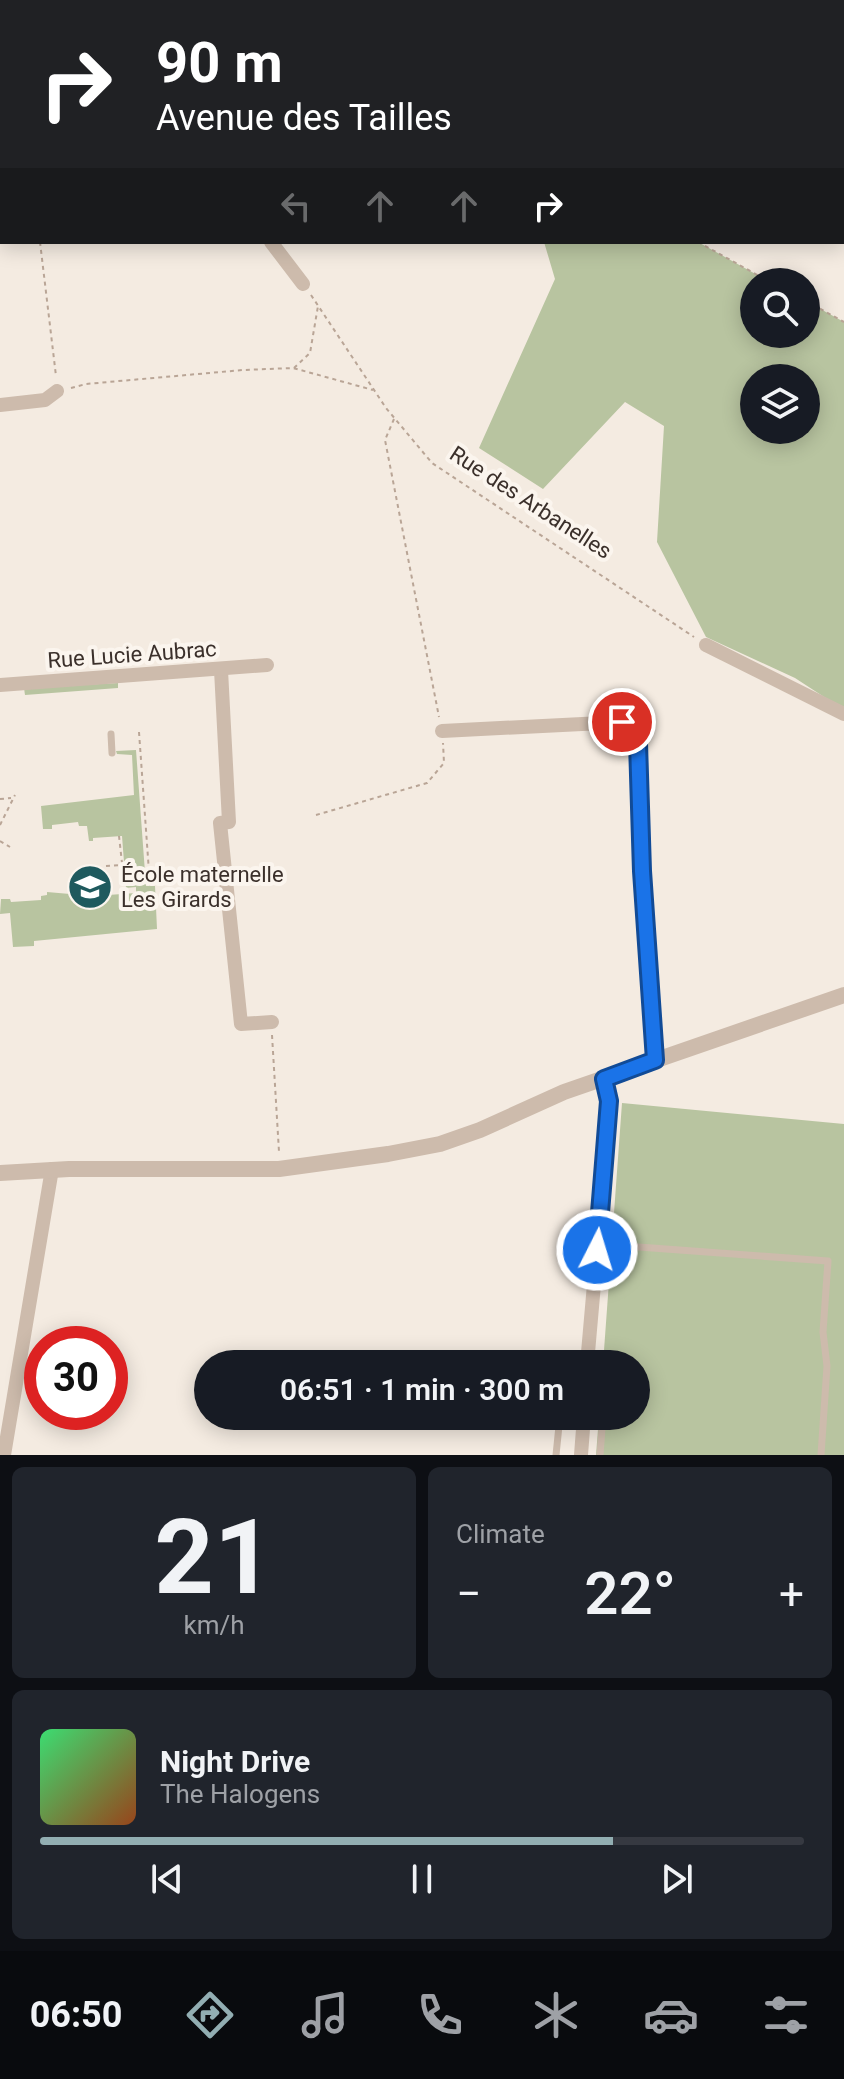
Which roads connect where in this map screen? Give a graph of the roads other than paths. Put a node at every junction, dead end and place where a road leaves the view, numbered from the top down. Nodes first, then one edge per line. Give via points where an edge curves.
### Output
1 (273, 244) edge
2 (303, 284) road end
3 (57, 391) road end
4 (0, 405) edge
5 (706, 645) road end
6 (267, 665) dead end
7 (221, 670) junction
8 (0, 685) edge
9 (844, 714) edge
10 (442, 731) road end
11 (111, 734) dead end
12 (112, 753) dead end
13 (844, 995) edge
14 (272, 1022) road end
15 (655, 1060) junction
16 (604, 1079) junction
17 (52, 1169) junction
18 (28, 1172) junction
19 (0, 1173) edge
20 (0, 1180) edge
21 (598, 1244) junction
22 (588, 1350) edge
23 (559, 1430) edge
24 (583, 1430) edge
25 (602, 1430) edge
26 (4, 1455) edge
27 (556, 1455) edge
28 (581, 1455) edge
29 (600, 1455) edge
30 (821, 1455) edge

1 - 2 street
3 - 4 street via 45,400
5 - 9 street
6 - 7 street, Rue Lucie Aubrac
7 - 8 street, Rue Lucie Aubrac
7 - 14 street via 229,822 220,823 241,1024
10 - 15 street via 622,722 632,726 638,743
11 - 12 lane
13 - 15 street
15 - 16 street
16 - 17 street via 440,1144 388,1154 279,1169
16 - 21 street via 609,1101
17 - 18 street
17 - 26 street
18 - 19 street
18 - 20 street
21 - 22 street
21 - 30 lane via 828,1261
23 - 27 lane
24 - 28 street
25 - 29 lane

